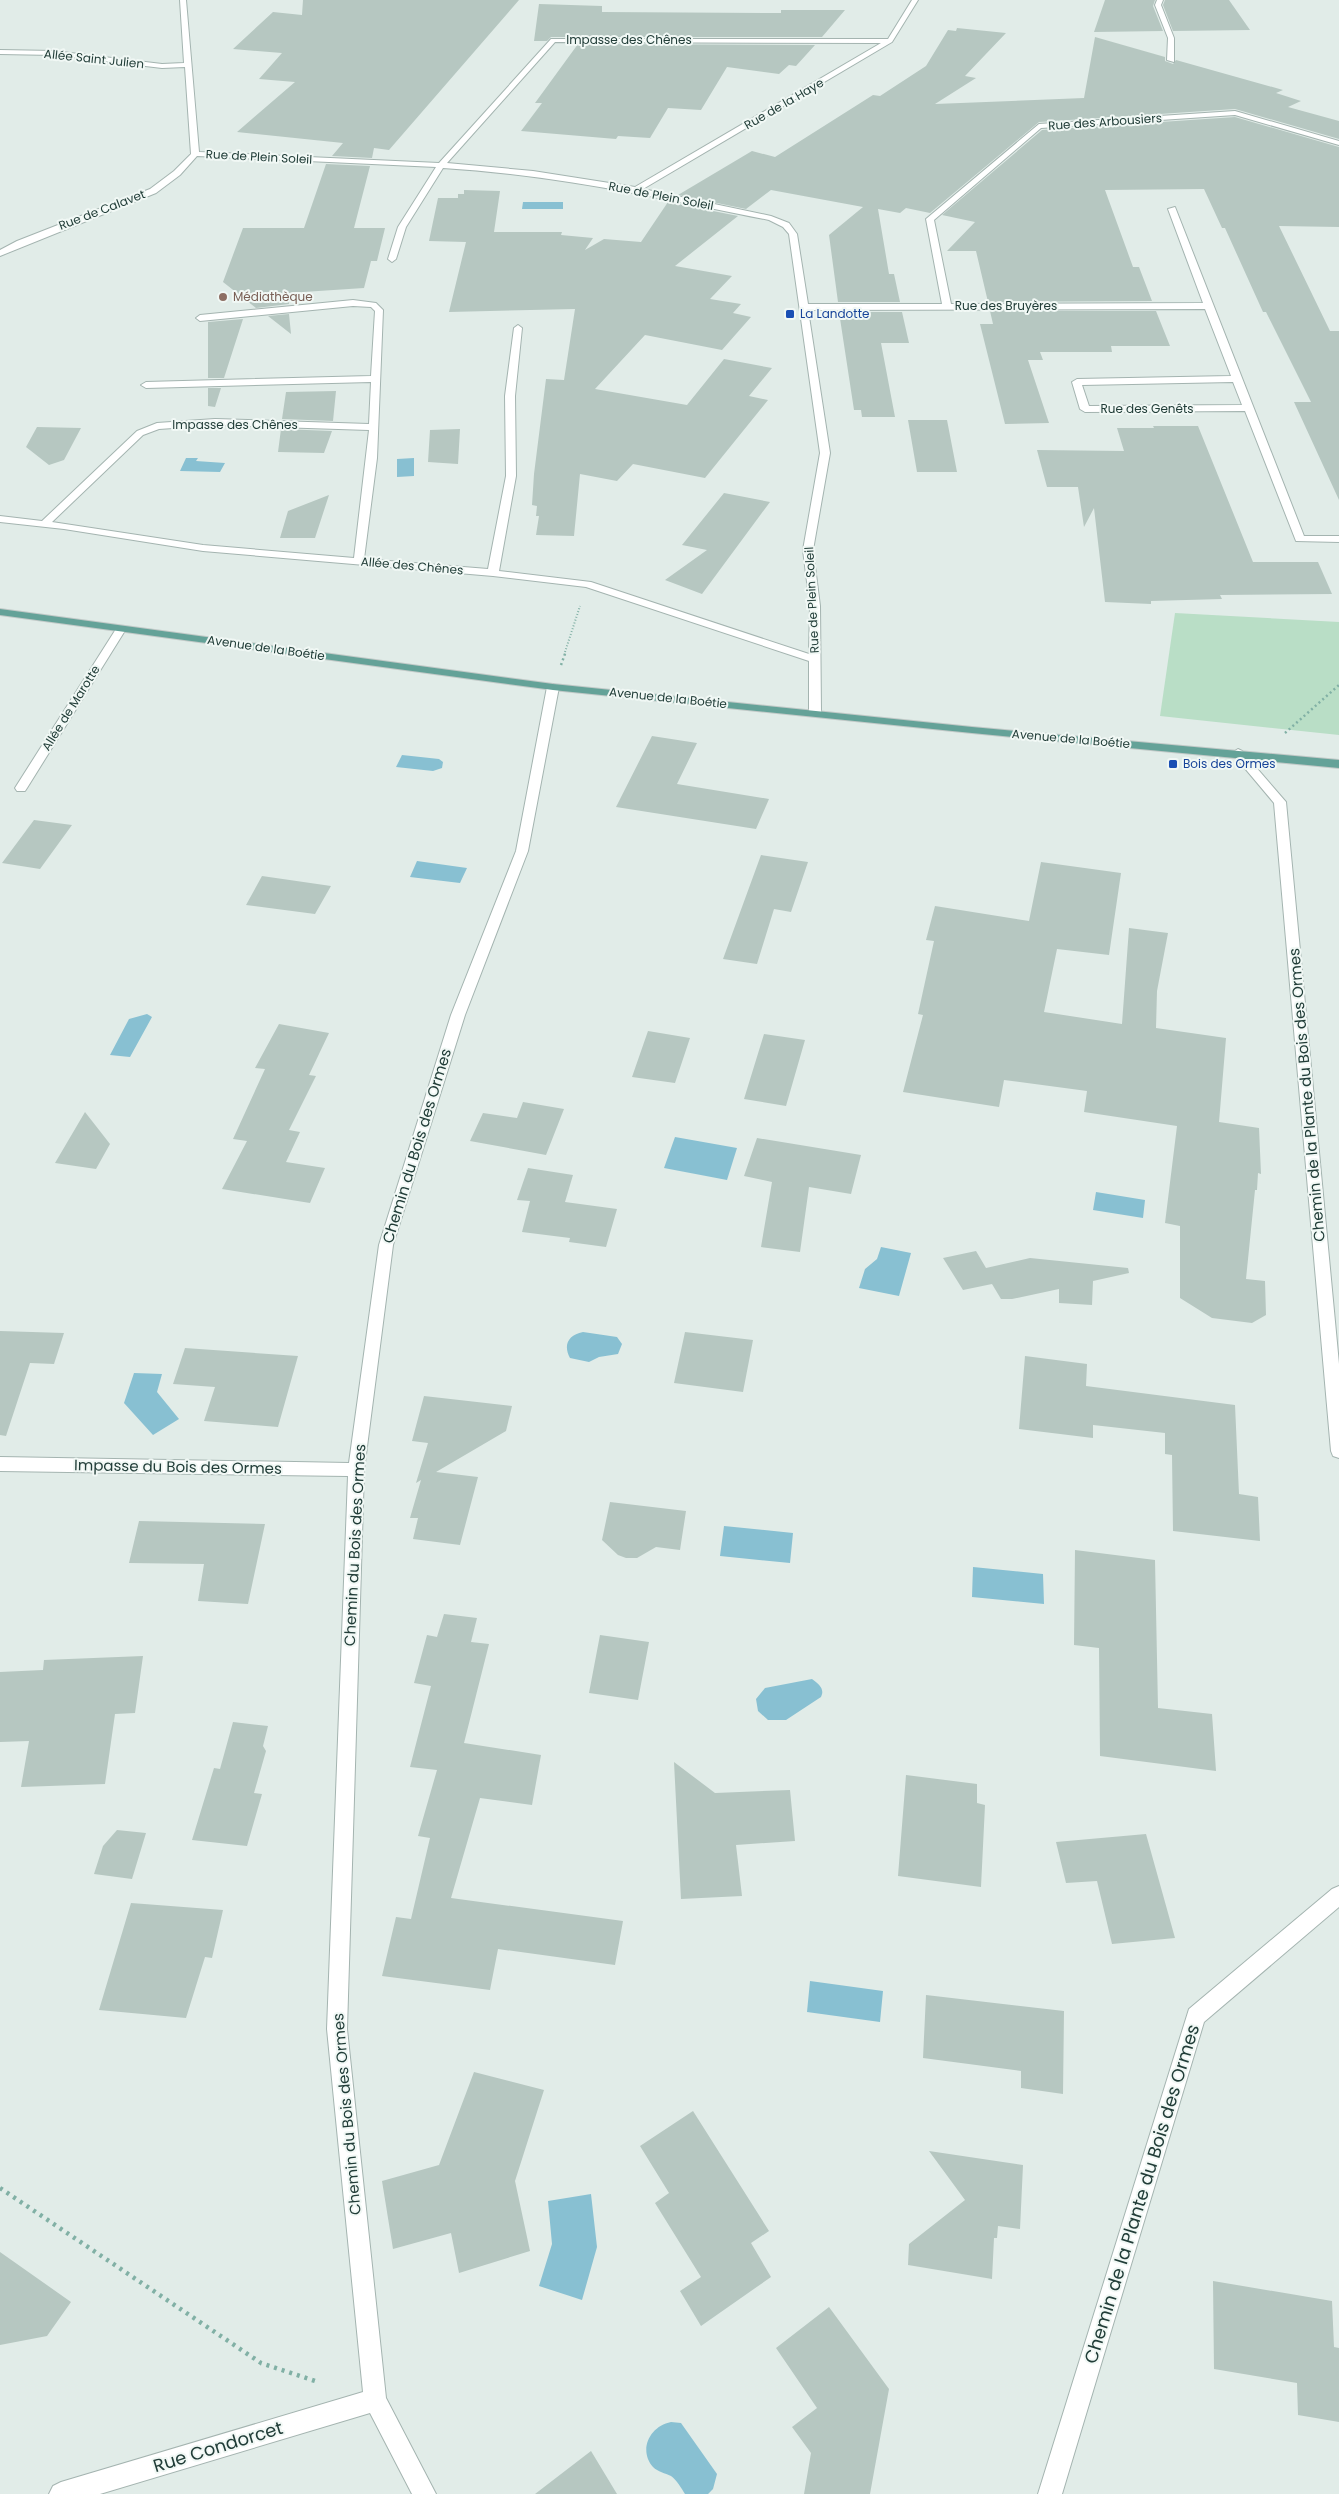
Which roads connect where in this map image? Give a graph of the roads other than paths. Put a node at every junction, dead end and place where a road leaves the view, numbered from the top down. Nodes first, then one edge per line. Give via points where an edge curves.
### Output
1 (183, 0) edge
2 (915, 0) edge
3 (1160, 0) edge
4 (890, 41) junction
5 (0, 52) edge
6 (1170, 60) dead end
7 (188, 65) junction
8 (1339, 143) edge
9 (195, 154) junction
10 (442, 165) junction
11 (636, 190) junction
12 (1172, 209) dead end
13 (0, 253) edge
14 (392, 259) dead end
15 (1208, 306) junction
16 (805, 307) junction
17 (947, 307) junction
18 (200, 318) dead end
19 (518, 328) dead end
20 (376, 378) junction
21 (1237, 379) junction
22 (146, 385) dead end
23 (1248, 408) junction
24 (374, 427) junction
25 (0, 520) edge
26 (44, 524) junction
27 (1339, 539) edge
28 (359, 561) junction
29 (493, 573) junction
30 (0, 612) edge
31 (120, 629) junction
32 (815, 659) junction
33 (553, 686) junction
34 (815, 712) junction
35 (1238, 754) junction
36 (1339, 764) edge
37 (21, 788) dead end
38 (1339, 1451) edge
39 (0, 1464) edge
40 (356, 1470) junction
41 (1339, 1895) edge
42 (375, 2400) junction
43 (61, 2494) edge
44 (424, 2494) edge
45 (1050, 2494) edge

1 - 7 street, Rue de Plein Soleil
2 - 4 street, Rue de la Haye
3 - 6 street via 1158,5 1171,38
4 - 10 street, Impasse des Chênes via 553,40
4 - 11 street, Rue de la Haye
5 - 7 street, Allée Saint Julien via 54,53 162,66
7 - 9 street, Rue de Plein Soleil
8 - 17 street, Rue des Arbousiers via 1235,113 1038,126 930,219
9 - 10 street, Rue de Plein Soleil
9 - 13 street, Rue de Calavet via 153,191
10 - 11 street, Rue de Plein Soleil via 534,173
10 - 14 street, Impasse des Chênes via 420,194 402,227
11 - 16 street, Rue de Plein Soleil via 771,218 786,225 793,234
12 - 15 street
15 - 17 street, Rue des Bruyères
15 - 21 street
16 - 17 street, Rue des Bruyères
16 - 32 street, Rue de Plein Soleil via 825,453 808,550 815,606
18 - 20 street via 353,303 373,306 379,310
19 - 29 street via 510,396 512,476
20 - 22 street
20 - 24 street
21 - 23 street
21 - 23 street, Rue des Genêts via 1077,382 1085,409
23 - 27 street via 1300,539
24 - 26 street, Impasse des Chênes via 215,422 157,426 140,433
24 - 28 street
25 - 26 street, Allée des Chênes
26 - 28 street, Allée des Chênes via 203,548
28 - 29 street, Allée des Chênes
29 - 32 street, Allée des Chênes via 587,584
30 - 31 main road, Avenue de la Boétie
31 - 33 main road, Avenue de la Boétie
31 - 37 street, Allée de Marotte
32 - 34 street, Rue de Plein Soleil
33 - 34 main road, Avenue de la Boétie
33 - 40 street, Chemin du Bois des Ormes via 522,851 458,1015 386,1244
34 - 35 main road, Avenue de la Boétie
35 - 36 main road, Avenue de la Boétie
35 - 38 street, Chemin de la Plante du Bois des Ormes via 1280,802
39 - 40 street, Impasse du Bois des Ormes
40 - 42 street, Chemin du Bois des Ormes via 336,2029
41 - 45 street, Chemin de la Plante du Bois des Ormes via 1196,2016
42 - 43 street, Rue Condorcet
42 - 44 street, Chemin du Bois des Ormes

